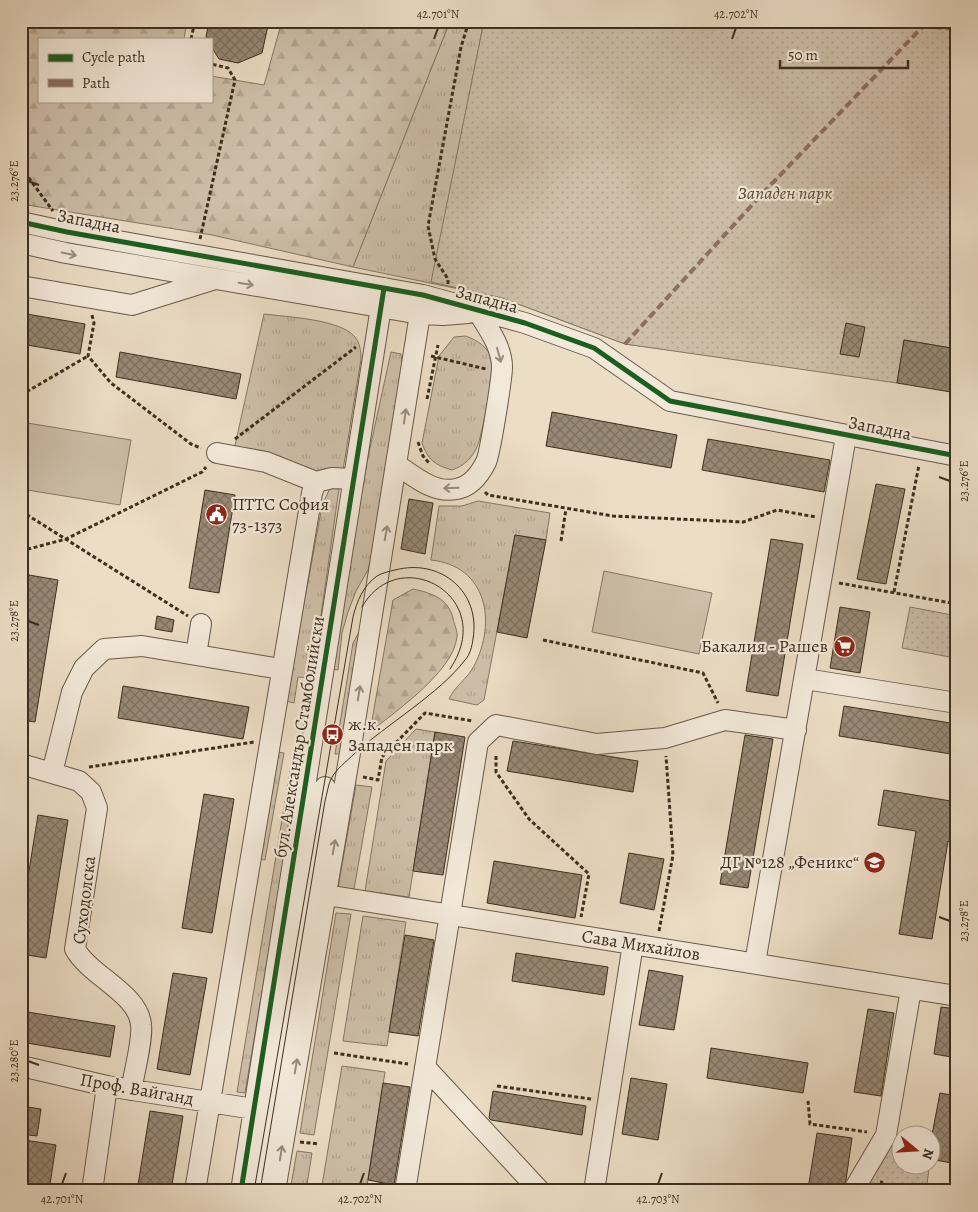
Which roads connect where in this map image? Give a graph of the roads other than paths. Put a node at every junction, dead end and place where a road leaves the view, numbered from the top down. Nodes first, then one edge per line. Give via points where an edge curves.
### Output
1 (21, 222) edge
2 (21, 243) edge
3 (217, 279) junction
4 (21, 286) edge
5 (383, 298) junction
6 (422, 305) junction
7 (478, 312) junction
8 (846, 436) junction
9 (216, 453) road end
10 (957, 456) edge
11 (397, 465) junction
12 (354, 479) junction
13 (316, 482) junction
14 (201, 624) road end
15 (196, 655) junction
16 (281, 669) junction
17 (805, 679) junction
18 (957, 703) edge
19 (796, 730) junction
20 (21, 764) edge
21 (52, 773) junction
22 (325, 787) dead end
23 (326, 895) junction
24 (450, 915) junction
25 (633, 944) junction
26 (755, 963) junction
27 (911, 989) junction
28 (957, 996) edge
29 (21, 1066) edge
30 (425, 1067) junction
31 (107, 1086) junction
32 (131, 1090) junction
33 (209, 1102) junction
34 (254, 1109) junction
35 (92, 1191) edge
36 (195, 1191) edge
37 (241, 1191) edge
38 (257, 1191) edge
39 (275, 1191) edge
40 (405, 1191) edge
41 (540, 1191) edge
42 (594, 1191) edge
43 (853, 1191) edge

1 - 5 street, Западна via 196,254
2 -> 3 street, Западна
3 - 4 street via 132,304
3 -> 5 street, Западна
5 - 6 street, Западна
5 - 12 street, бул. Александър Стамболийски
6 - 7 street, Западна
11 -> 6 street
7 - 8 street, Западна via 525,323 594,348 670,401
7 -> 11 street via 492,334 502,367 487,460 474,480 456,489 437,488
8 - 10 street, Западна
8 - 17 street
9 - 13 street via 266,462
23 -> 11 street
12 - 13 street via 332,478
12 - 34 street, бул. Александър Стамболийски
13 - 16 street
14 - 15 street
15 - 16 street
15 - 21 street via 142,646 104,648 84,668 72,692
16 - 33 street
17 - 18 street
17 - 19 street
19 - 24 street via 725,720 665,738 597,744 496,725 478,742
19 - 26 street
20 - 21 street, Суходолска
21 - 32 street, Суходолска via 79,781 91,792 97,808 75,949 82,961 132,1004 142,1025
22 - 38 street
23 - 24 street, Сава Михайлов
39 -> 23 street
24 - 25 street, Сава Михайлов
24 - 30 street
25 - 26 street, Сава Михайлов
25 - 42 street
26 - 27 street, Сава Михайлов
27 - 28 street, Сава Михайлов
27 - 43 street via 886,1136
29 - 31 street, Проф. Вайганд
30 - 40 street
30 - 41 street
31 - 32 street, Проф. Вайганд
31 - 35 street
32 - 33 street, Проф. Вайганд
33 - 34 street, Проф. Вайганд
33 - 36 street
34 - 37 street, бул. Александър Стамболийски

